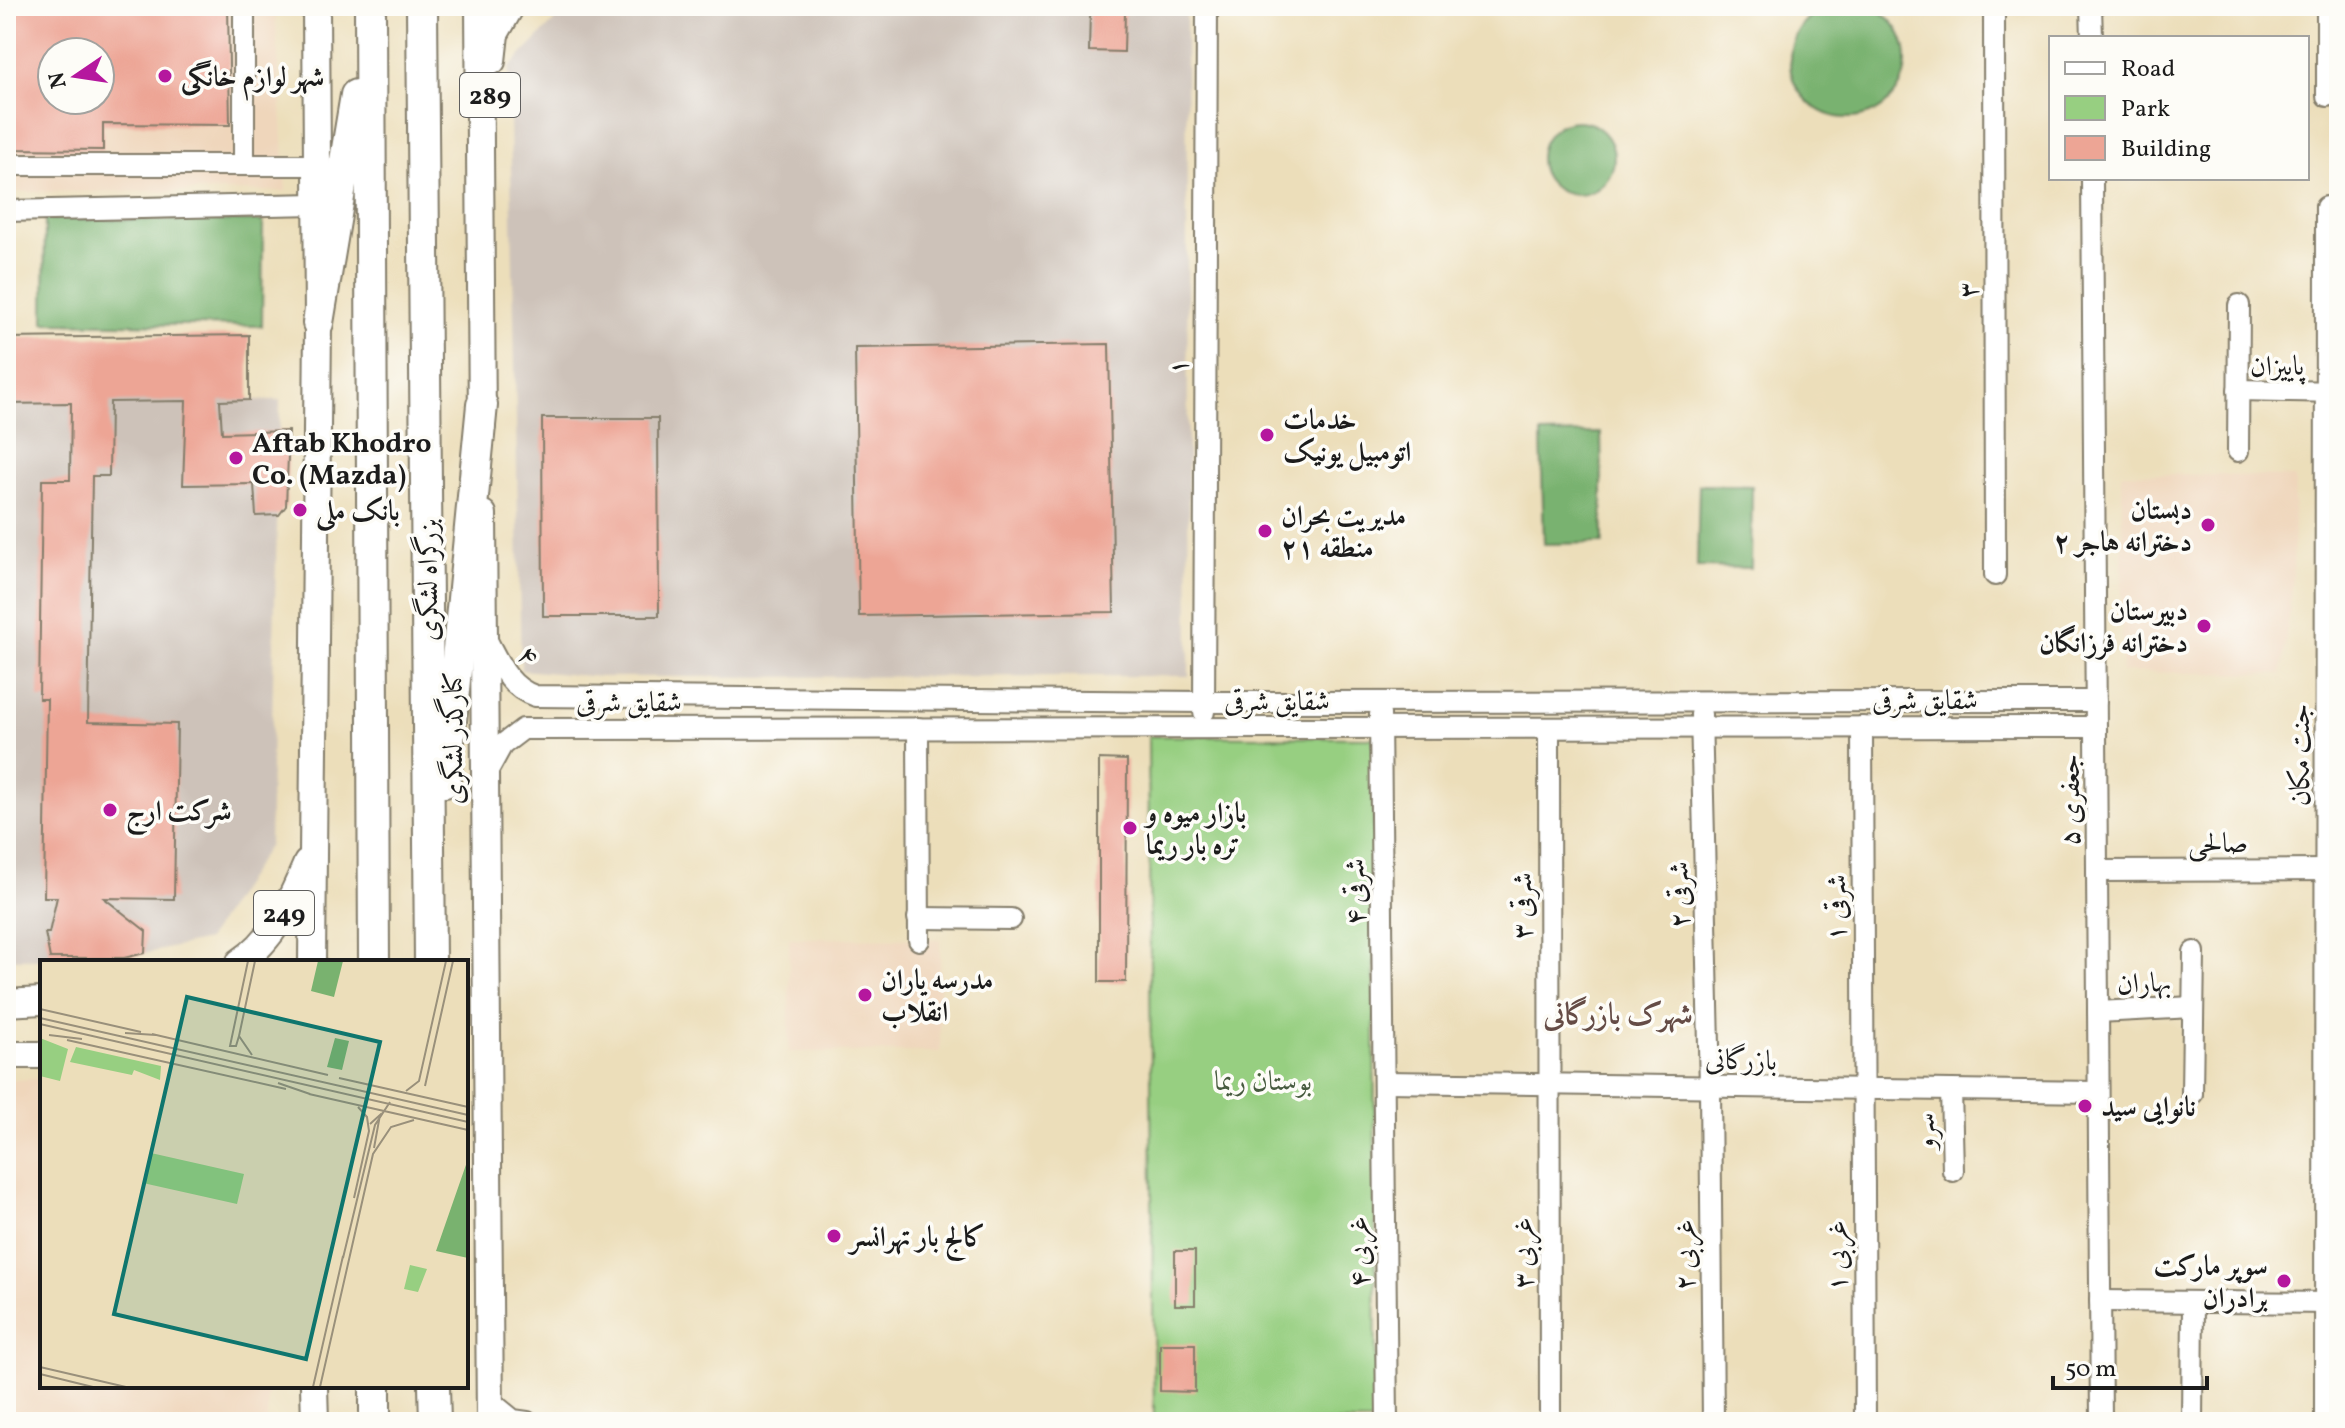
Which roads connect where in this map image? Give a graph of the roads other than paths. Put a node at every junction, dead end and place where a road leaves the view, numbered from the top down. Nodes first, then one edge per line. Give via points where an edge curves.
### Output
1 (244, 6) edge
2 (316, 6) edge
3 (422, 6) edge
4 (479, 6) edge
5 (511, 6) edge
6 (1207, 6) edge
7 (1994, 6) edge
8 (2091, 6) edge
9 (2327, 6) edge
10 (370, 8) edge
11 (2092, 36) edge
12 (2327, 96) dead end
13 (6, 165) edge
14 (244, 165) junction
15 (317, 165) junction
16 (2092, 180) edge
17 (482, 189) junction
18 (317, 204) junction
19 (2326, 207) dead end
20 (6, 211) edge
21 (2239, 305) dead end
22 (318, 323) junction
23 (2238, 390) junction
24 (2332, 392) edge
25 (482, 405) junction
26 (2238, 451) dead end
27 (1995, 575) dead end
28 (484, 635) junction
29 (535, 696) joint
30 (2096, 701) junction
31 (1203, 702) junction
32 (1379, 702) junction
33 (1700, 702) junction
34 (1702, 727) junction
35 (1862, 727) junction
36 (2096, 727) junction
37 (918, 728) junction
38 (1205, 728) junction
39 (1380, 728) junction
40 (1549, 728) junction
41 (483, 779) junction
42 (311, 852) junction
43 (2333, 870) edge
44 (2097, 871) junction
45 (918, 918) junction
46 (1011, 919) dead end
47 (919, 940) dead end
48 (2194, 952) dead end
49 (430, 957) edge
50 (243, 960) edge
51 (312, 960) edge
52 (374, 960) edge
53 (40, 1001) edge
54 (6, 1003) edge
55 (2193, 1007) junction
56 (2098, 1012) junction
57 (6, 1055) edge
58 (40, 1055) edge
59 (1384, 1082) junction
60 (1550, 1084) junction
61 (1710, 1087) junction
62 (1864, 1089) junction
63 (1951, 1090) junction
64 (2098, 1092) junction
65 (2192, 1094) dead end
66 (1953, 1171) dead end
67 (2100, 1301) junction
68 (2193, 1302) junction
69 (2332, 1303) edge
70 (314, 1388) edge
71 (375, 1388) edge
72 (434, 1388) edge
73 (491, 1412) edge
74 (315, 1422) edge
75 (375, 1422) edge
76 (435, 1422) edge
77 (527, 1422) edge
78 (1387, 1422) edge
79 (1550, 1422) edge
80 (1713, 1422) edge
81 (1865, 1422) edge
82 (2101, 1422) edge
83 (2192, 1422) edge
84 (2325, 1422) edge

1 - 14 street
2 - 15 main road
3 - 49 highway, بزرگراه لشگری
4 - 17 main road, کنارگذر لشگری
5 - 17 main road, 289 via 495,34
6 - 31 street, ۱
7 - 27 street, ۳
8 - 11 street
9 - 12 street
10 - 22 highway
10 - 52 highway, بزرگراه لشگری
13 - 14 street
14 - 15 street
15 - 18 main road
16 - 30 street, جعفری ۵
17 - 25 main road, کنارگذر لشگری
18 - 20 street
18 - 22 main road
19 - 24 street, جنت مکان
21 - 23 street
22 - 42 main road
23 - 24 street, پاییزان
23 - 26 street, پاییزان
24 - 43 street, جنت مکان
25 - 28 main road, کنارگذر لشگری
25 - 49 highway
28 - 29 street, ۴ via 513,684
28 - 41 main road, کنارگذر لشگری
29 - 31 street, شقایق شرقی
30 - 33 street, شقایق شرقی
30 - 36 street, جعفری ۵
31 - 32 street, شقایق شرقی
31 - 38 street, ۱
32 - 33 street, شقایق شرقی
32 - 39 street, ۴ شرقی
33 - 34 street, ۲ شرقی
34 - 35 street, شقایق شرقی
34 - 40 street, شقایق شرقی
34 - 61 street, ۲ شرقی
35 - 36 street, شقایق شرقی
35 - 62 street, ۱ شرقی
36 - 44 street, جعفری ۵
37 - 38 street, شقایق شرقی
37 - 41 street, شقایق شرقی via 523,729 502,745
37 - 45 street
38 - 39 street, شقایق شرقی
39 - 40 street, شقایق شرقی
39 - 59 street, ۴ شرقی
40 - 60 street, ۳ شرقی
41 - 73 main road, کنارگذر لشگری
42 - 50 main road, 249 via 289,907
42 - 51 main road
43 - 44 street, صالحی
43 - 69 street, جنت مکان
44 - 56 street, جعفری ۵
45 - 46 street
45 - 47 street
48 - 55 street, بهاران
53 - 54 main road
55 - 56 street, بهاران
55 - 65 street, بهاران
56 - 64 street, جعفری ۵
57 - 58 main road
59 - 60 street, بازرگانی
59 - 78 street, ۴ غربی
60 - 61 street, بازرگانی
60 - 79 street, ۳ غربی
61 - 62 street, بازرگانی
61 - 80 street, ۲ غربی
62 - 63 street, بازرگانی
62 - 81 street, ۱ غربی
63 - 64 street, بازرگانی
63 - 66 street, سرو
64 - 67 street, جعفری ۵
67 - 68 street
67 - 82 street, جعفری ۵
68 - 69 street
68 - 83 street
69 - 84 street, جنت مکان
70 - 74 main road
71 - 75 highway
72 - 76 highway
73 - 77 street

